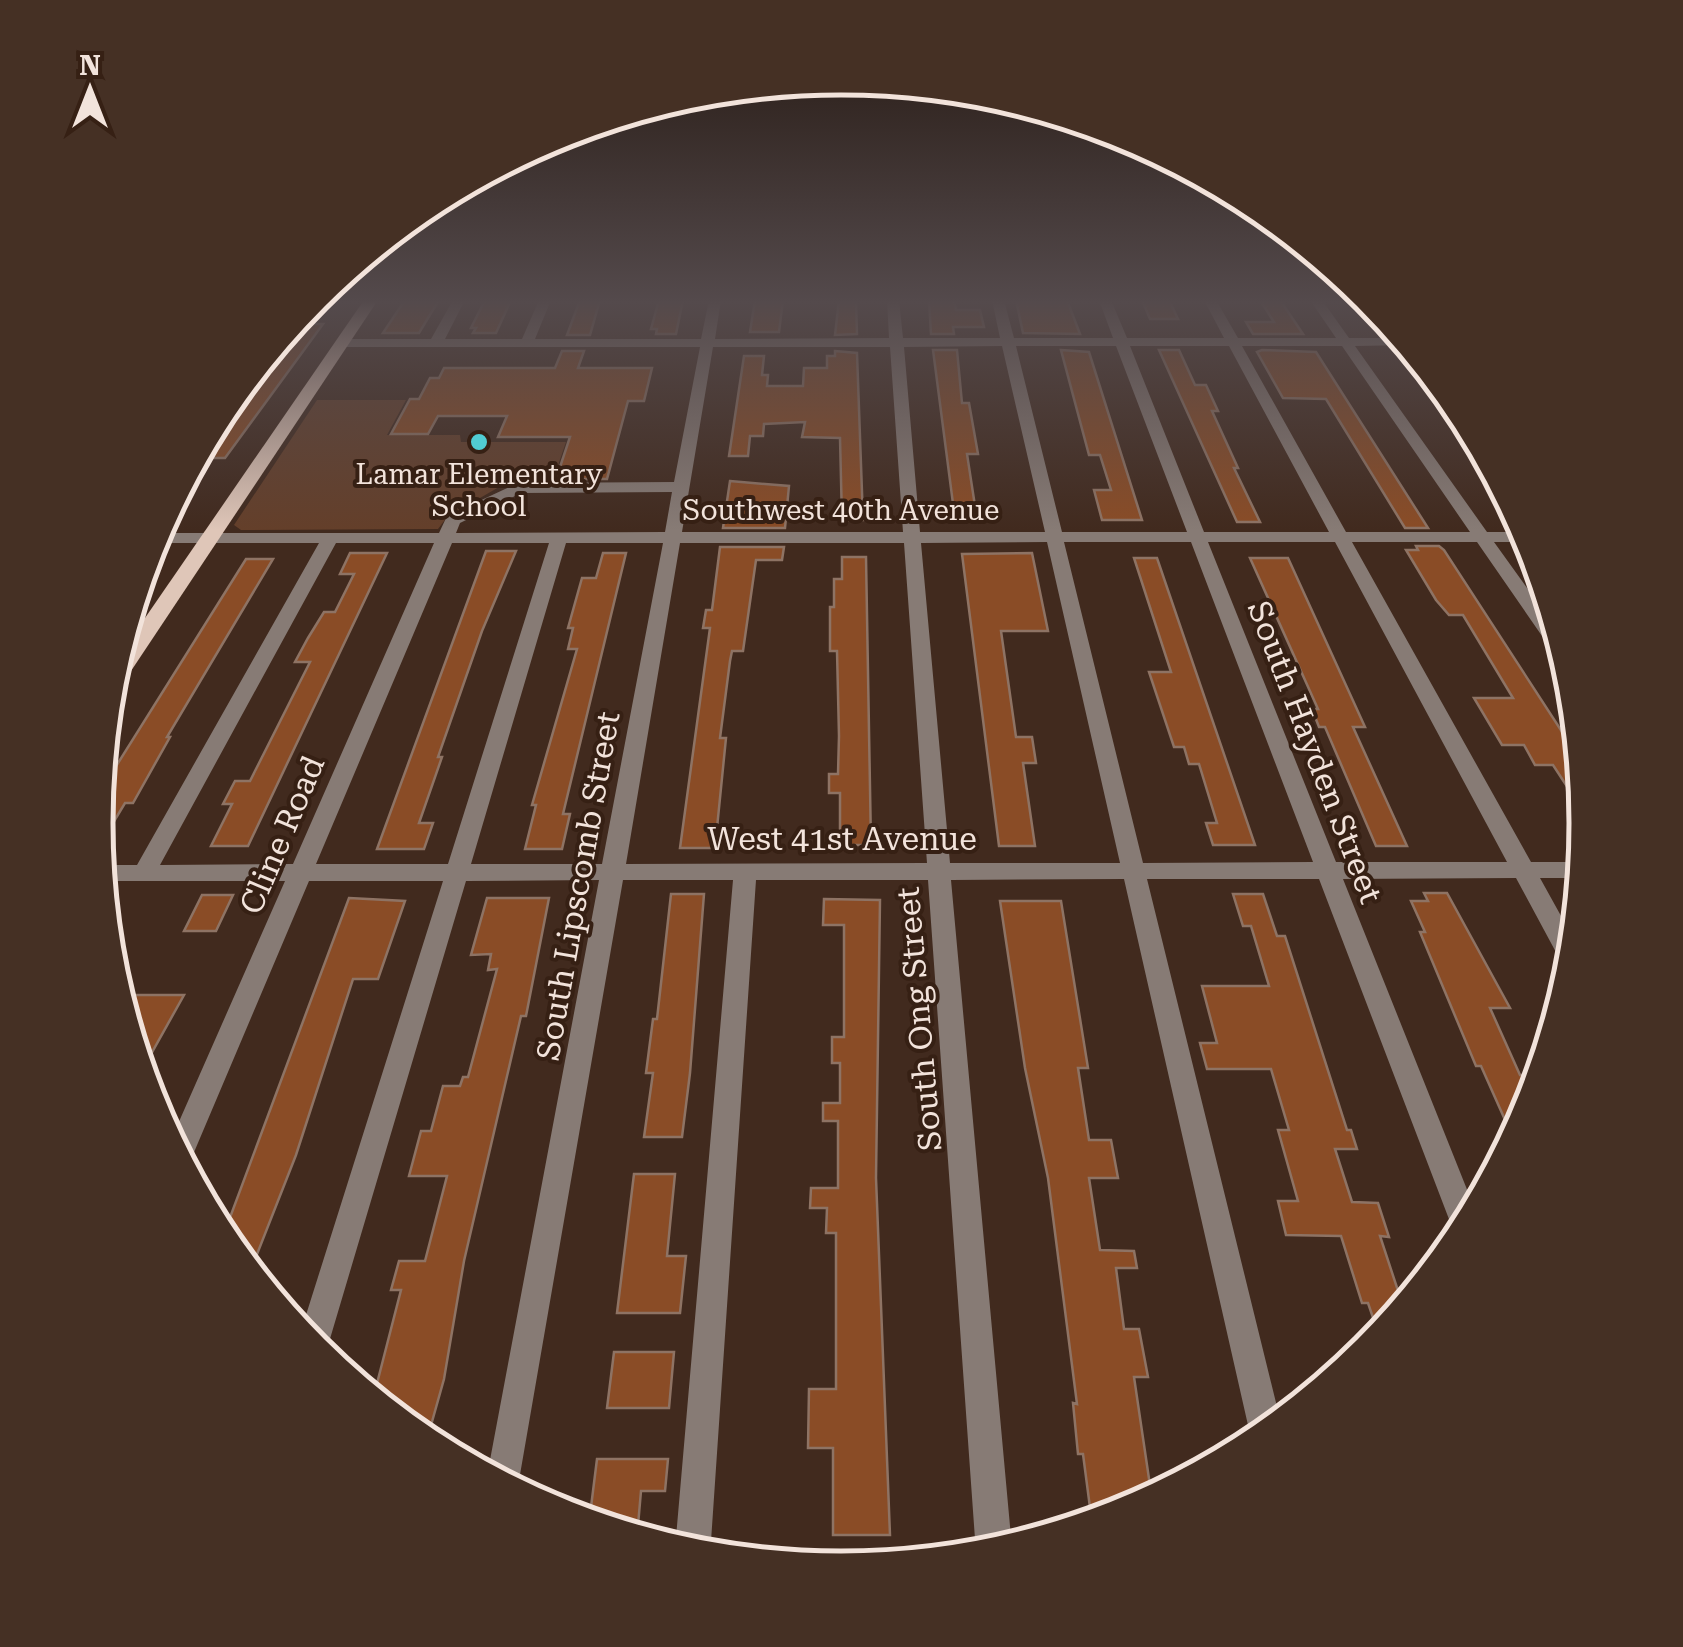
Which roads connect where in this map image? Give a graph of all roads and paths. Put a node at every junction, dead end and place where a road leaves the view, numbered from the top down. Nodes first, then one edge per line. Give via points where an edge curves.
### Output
1 (319, 377) edge
2 (702, 377) edge
3 (899, 377) edge
4 (1016, 377) edge
5 (1134, 377) edge
6 (1253, 377) edge
7 (1369, 377) edge
8 (682, 487) junction
9 (912, 537) junction
10 (1054, 537) junction
11 (1196, 537) junction
12 (1340, 537) junction
13 (1482, 537) junction
14 (1511, 537) edge
15 (171, 538) edge
16 (210, 538) junction
17 (330, 538) junction
18 (444, 538) junction
19 (559, 538) junction
20 (673, 538) junction
21 (1541, 620) edge
22 (135, 649) edge
23 (1325, 870) junction
24 (1524, 870) junction
25 (1568, 870) edge
26 (940, 871) junction
27 (1132, 871) junction
28 (614, 872) junction
29 (745, 872) junction
30 (115, 873) edge
31 (144, 873) junction
32 (301, 873) junction
33 (458, 873) junction
34 (1561, 938) edge
35 (185, 1140) edge
36 (1460, 1207) edge
37 (318, 1330) edge
38 (1263, 1417) edge
39 (506, 1470) edge
40 (993, 1536) edge
41 (694, 1537) edge

1 - 16 main road
2 - 8 street, South Lipscomb Street
3 - 9 street, South Ong Street
4 - 10 street
5 - 11 street, South Hayden Street
6 - 12 street
7 - 13 street
8 - 18 street via 518,488 456,518
8 - 20 street, South Lipscomb Street
9 - 10 street, Southwest 40th Avenue
9 - 20 street, Southwest 40th Avenue
9 - 26 street, South Ong Street
10 - 11 street, Southwest 40th Avenue
10 - 27 street
11 - 12 street, Southwest 40th Avenue
11 - 23 street, South Hayden Street
12 - 13 street, Southwest 40th Avenue
12 - 24 street
13 - 14 street, Southwest 40th Avenue
13 - 21 street
15 - 16 street, Southwest 40th Avenue
16 - 17 street, Southwest 40th Avenue
16 - 22 main road
17 - 18 street, Southwest 40th Avenue
17 - 31 street
18 - 19 street, Southwest 40th Avenue
18 - 32 street, Cline Road
19 - 20 street, Southwest 40th Avenue
19 - 33 street
20 - 28 street, South Lipscomb Street
23 - 24 street, West 41st Avenue
23 - 27 street, West 41st Avenue
23 - 36 street, South Hayden Street
24 - 25 street, West 41st Avenue
24 - 34 street
26 - 27 street, West 41st Avenue
26 - 29 street, West 41st Avenue
26 - 40 street, South Ong Street
27 - 38 street
28 - 29 street, West 41st Avenue
28 - 33 street, West 41st Avenue
28 - 39 street, South Lipscomb Street
29 - 41 street
30 - 31 street, West 41st Avenue
31 - 32 street, West 41st Avenue
32 - 33 street, West 41st Avenue
32 - 35 street, Cline Road
33 - 37 street

